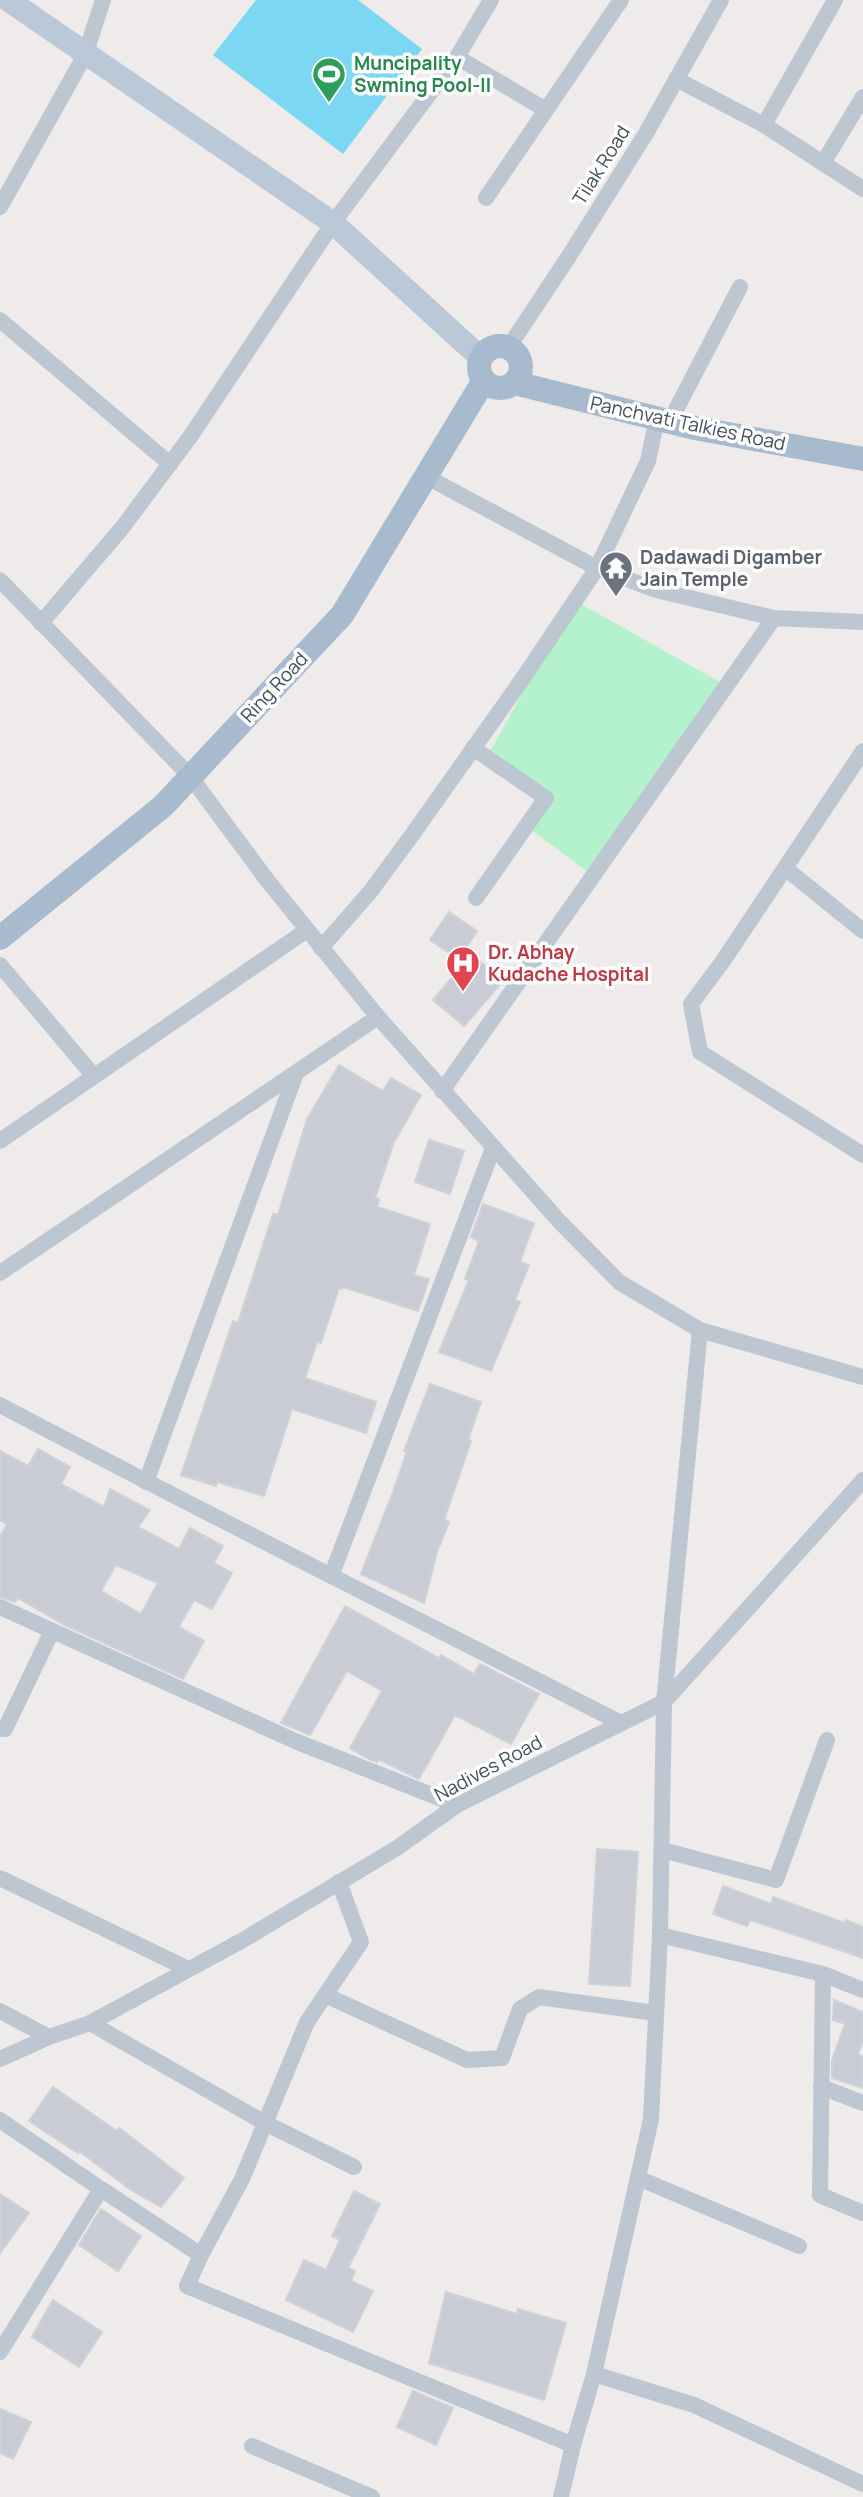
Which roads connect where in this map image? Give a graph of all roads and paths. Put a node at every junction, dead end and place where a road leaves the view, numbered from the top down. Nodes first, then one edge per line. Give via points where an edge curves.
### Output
1 (8, 0) edge
2 (103, 0) edge
3 (491, 0) edge
4 (621, 0) edge
5 (721, 0) edge
6 (835, 0) edge
7 (85, 55) junction
8 (457, 57) junction
9 (677, 79) junction
10 (863, 97) edge
11 (546, 110) junction
12 (764, 125) junction
13 (823, 163) junction
14 (863, 189) edge
15 (486, 198) dead end
16 (0, 207) edge
17 (333, 223) junction
18 (740, 286) dead end
19 (0, 320) edge
20 (508, 348) junction
21 (482, 370) junction
22 (515, 383) junction
23 (663, 420) junction
24 (863, 459) edge
25 (170, 464) junction
26 (425, 476) junction
27 (597, 568) junction
28 (0, 580) edge
29 (774, 618) junction
30 (41, 622) junction
31 (863, 622) edge
32 (473, 748) junction
33 (863, 751) edge
34 (190, 776) junction
35 (785, 868) junction
36 (476, 898) dead end
37 (307, 930) junction
38 (863, 931) edge
39 (0, 939) edge
40 (321, 948) junction
41 (0, 965) edge
42 (378, 1017) junction
43 (296, 1073) junction
44 (93, 1075) junction
45 (442, 1091) junction
46 (0, 1141) edge
47 (493, 1148) junction
48 (863, 1154) edge
49 (0, 1273) edge
50 (700, 1330) junction
51 (863, 1377) edge
52 (0, 1405) edge
53 (863, 1480) edge
54 (146, 1482) junction
55 (332, 1574) junction
56 (0, 1607) edge
57 (52, 1631) junction
58 (664, 1702) junction
59 (621, 1723) junction
60 (0, 1729) edge
61 (827, 1740) dead end
62 (457, 1805) junction
63 (662, 1850) junction
64 (0, 1878) edge
65 (339, 1882) junction
66 (660, 1935) junction
67 (188, 1969) junction
68 (823, 1974) junction
69 (863, 1990) edge
70 (325, 1995) junction
71 (0, 2011) edge
72 (656, 2013) junction
73 (90, 2024) junction
74 (49, 2037) junction
75 (0, 2059) edge
76 (821, 2087) junction
77 (863, 2103) edge
78 (0, 2120) edge
79 (265, 2123) junction
80 (354, 2167) dead end
81 (638, 2178) junction
82 (101, 2189) junction
83 (863, 2213) edge
84 (799, 2246) dead end
85 (201, 2255) junction
86 (0, 2352) edge
87 (594, 2374) junction
88 (573, 2445) junction
89 (253, 2446) dead end
90 (863, 2484) edge
91 (372, 2497) edge
92 (561, 2497) edge

1 - 7 main road
2 - 7 street
3 - 8 street
4 - 11 street
5 - 9 street, Tilak Road
6 - 12 street
7 - 16 street
7 - 17 main road
8 - 11 street
8 - 17 street
9 - 12 street
9 - 20 street, Tilak Road
10 - 13 street
11 - 15 street
12 - 13 street
13 - 14 street
17 - 21 main road
17 - 25 street
18 - 23 street
19 - 25 street
20 - 21 main road via 488,350
20 - 22 main road via 521,363
21 - 22 main road via 489,386 502,389
21 - 26 main road, Ring Road
22 - 23 main road, Panchvati Talkies Road
23 - 24 main road, Panchvati Talkies Road
23 - 27 street
25 - 30 street
26 - 27 street
26 - 34 main road, Ring Road via 342,615
27 - 29 street via 656,590
27 - 32 street
28 - 30 street
29 - 31 street
29 - 45 street
30 - 34 street
32 - 36 street via 546,798
32 - 40 street via 370,892
33 - 35 street
34 - 37 street
34 - 39 main road, Ring Road via 163,806
35 - 38 street
35 - 48 street via 691,1004 701,1052
37 - 40 street
37 - 44 street
40 - 42 street
41 - 44 street
42 - 43 street
42 - 45 street
43 - 49 street
43 - 54 street
44 - 46 street
45 - 47 street
47 - 50 street via 619,1282
47 - 55 street
50 - 51 street
50 - 58 street
52 - 54 street
53 - 58 street, Nadives Road
54 - 55 street
55 - 59 street
56 - 57 street
57 - 60 street via 5,1729
57 - 62 street via 295,1741
58 - 59 street, Nadives Road
58 - 63 street
59 - 62 street, Nadives Road
61 - 63 street via 776,1880
62 - 65 street, Nadives Road
63 - 66 street
64 - 67 street
65 - 67 street, Nadives Road
65 - 70 street via 361,1942
66 - 68 street
66 - 72 street
67 - 73 street, Nadives Road
68 - 69 street
68 - 76 street
70 - 72 street via 467,2060 502,2057 520,2008 539,1997
70 - 79 street via 307,2022
71 - 74 street
72 - 81 street via 651,2119
73 - 74 street, Nadives Road
73 - 79 street
74 - 75 street, Nadives Road
76 - 77 street
76 - 83 street via 820,2195
78 - 82 street
79 - 80 street
79 - 85 street via 242,2179
81 - 84 street
81 - 87 street
82 - 85 street
82 - 86 street
85 - 88 street via 187,2286
87 - 88 street
87 - 90 street via 694,2405
88 - 92 street
89 - 91 street

